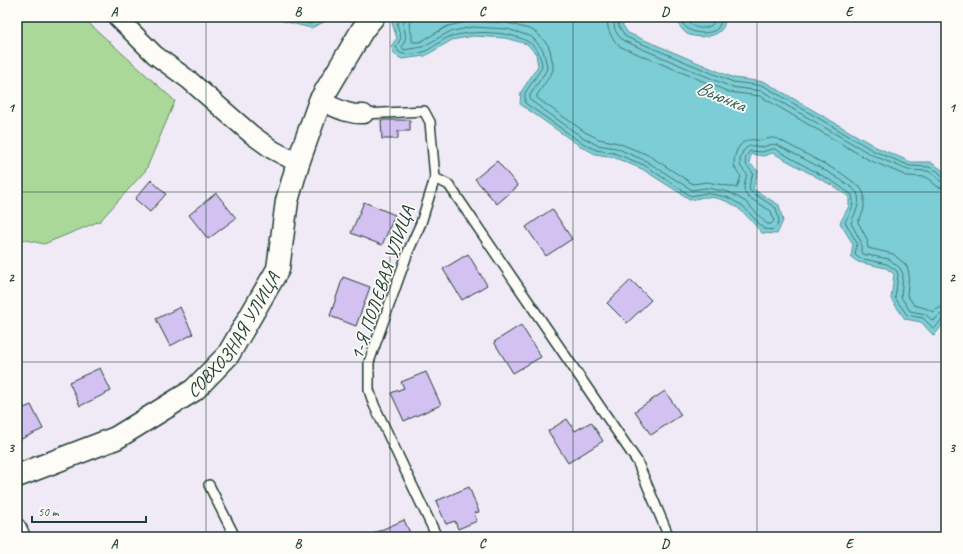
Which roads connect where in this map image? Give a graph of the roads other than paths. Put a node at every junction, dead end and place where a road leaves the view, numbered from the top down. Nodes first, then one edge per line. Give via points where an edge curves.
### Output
1 (117, 17) edge
2 (368, 23) edge
3 (320, 101) junction
4 (364, 114) joint
5 (298, 163) junction
6 (434, 178) junction
7 (17, 476) edge
8 (209, 485) dead end
9 (17, 528) edge
10 (21, 537) edge
11 (235, 537) edge
12 (437, 537) edge
13 (669, 537) edge

1 - 5 street via 155,55 189,80 251,134 273,150
2 - 3 street, СОВХОЗНАЯ УЛИЦА
3 - 4 street via 342,111
3 - 5 street, СОВХОЗНАЯ УЛИЦА
4 - 6 lane, 1-Я ПОЛЕВАЯ УЛИЦА via 424,111 430,122
5 - 7 street, СОВХОЗНАЯ УЛИЦА via 288,201 278,269 228,355 194,390 116,438
6 - 12 lane, 1-Я ПОЛЕВАЯ УЛИЦА via 421,222 369,362 368,390
6 - 13 lane via 449,185 637,461
8 - 11 lane
9 - 10 street

